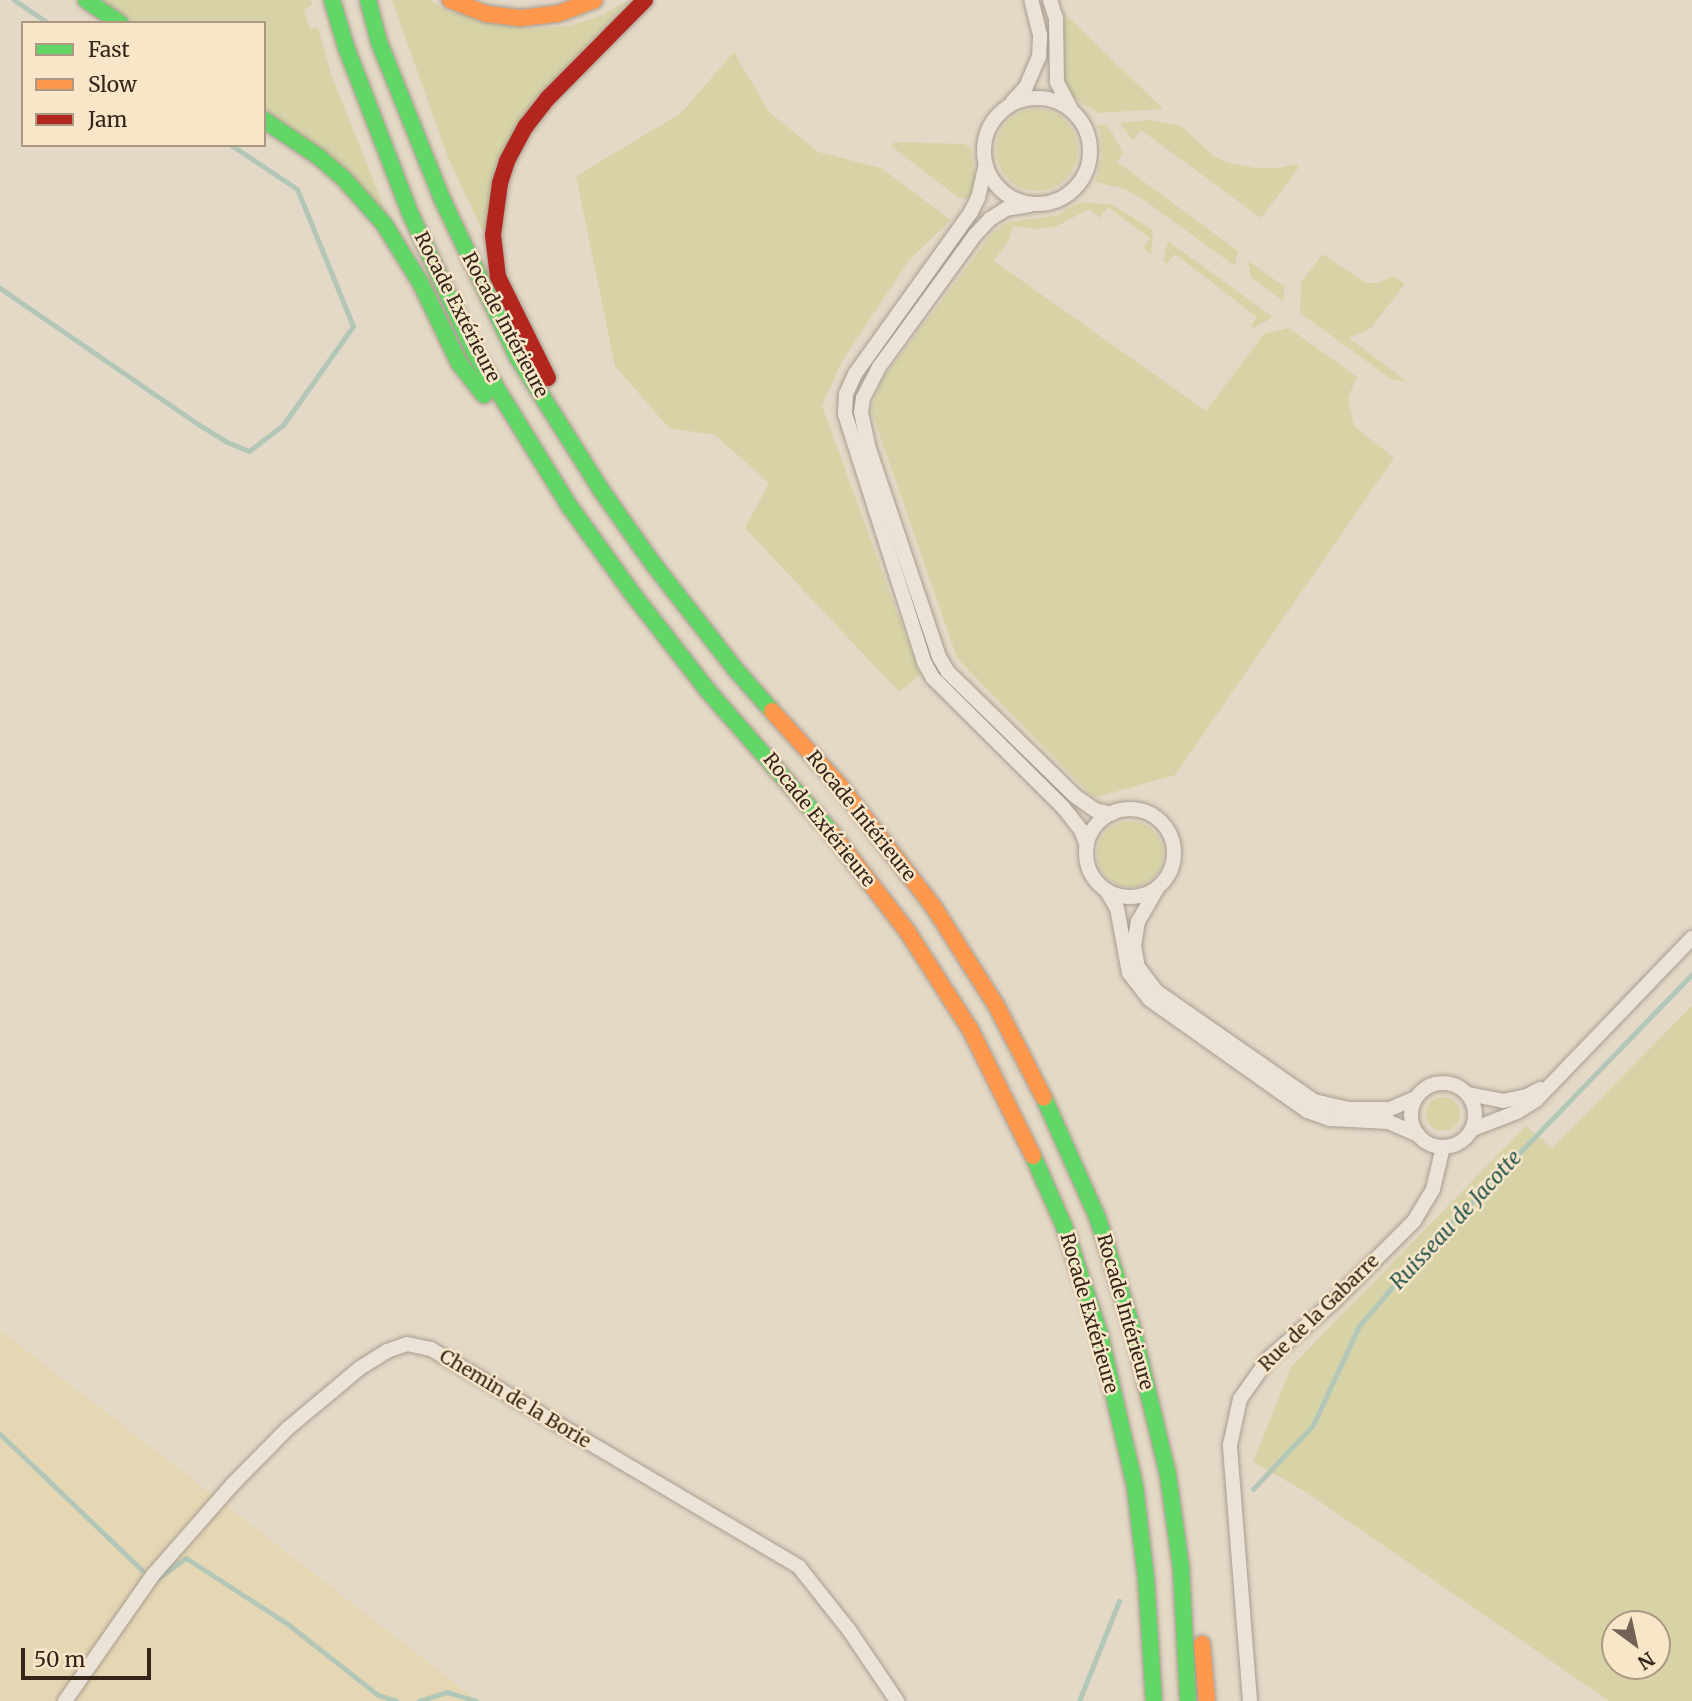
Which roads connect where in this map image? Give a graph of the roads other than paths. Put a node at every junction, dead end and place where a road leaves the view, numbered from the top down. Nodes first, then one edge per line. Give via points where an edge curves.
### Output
1 (86, 0) edge
2 (332, 0) edge
3 (368, 0) edge
4 (450, 0) edge
5 (595, 0) edge
6 (645, 0) edge
7 (1031, 0) edge
8 (1050, 0) edge
9 (117, 21) edge
10 (1010, 104) junction
11 (1072, 110) junction
12 (266, 121) edge
13 (985, 167) junction
14 (1030, 205) junction
15 (601, 490) junction
16 (570, 507) junction
17 (1112, 814) junction
18 (1087, 846) junction
19 (1158, 887) junction
20 (1106, 890) junction
21 (1692, 938) edge
22 (1550, 1082) junction
23 (1468, 1094) junction
24 (1416, 1098) junction
25 (1473, 1129) junction
26 (1418, 1135) junction
27 (1443, 1147) junction
28 (1168, 1475) junction
29 (65, 1701) edge
30 (897, 1701) edge
31 (1154, 1701) edge
32 (1188, 1701) edge
33 (1207, 1701) edge
34 (1250, 1701) edge

1 - 9 highway
2 - 16 highway, Rocade Extérieure via 380,136 442,284 477,355
3 - 15 highway, Rocade Intérieure via 379,42 491,307
4 - 5 highway via 487,14 522,18 557,15
6 - 15 highway via 526,126 507,161 494,207 498,277
7 - 10 street via 1040,35 1039,57 1026,87
8 - 11 street via 1056,18 1057,82
10 - 11 street via 1044,98
10 - 13 street via 986,132
11 - 14 street via 1090,142 1086,174 1064,197
12 - 16 highway via 319,157 384,224 421,284 459,363
13 - 14 street via 1002,193
13 - 18 street via 971,212 855,374 846,394 845,414 924,662 933,678 1063,807
14 - 17 street via 1006,209 975,235 879,366 860,412 939,657 948,672 1074,796 1095,810
15 - 28 highway, Rocade Intérieure via 736,670 840,786 933,906 998,1007 1098,1219 1133,1330
16 - 31 highway, Rocade Extérieure via 709,692 812,807 907,931 970,1029 1012,1108 1064,1226 1100,1335 1135,1487
17 - 18 street via 1096,827
17 - 19 street via 1140,811 1164,826 1174,860
18 - 20 street via 1090,871
19 - 20 street via 1133,897
19 - 24 street via 1138,921 1135,945 1138,967 1156,991 1314,1101 1350,1109 1390,1109
20 - 26 street via 1117,908 1129,973 1149,999 1307,1111 1330,1118 1389,1122
21 - 22 street
22 - 23 street via 1514,1099
22 - 25 street via 1527,1107
23 - 24 street via 1444,1083 1423,1090
23 - 25 street via 1475,1110
24 - 26 street via 1411,1117
25 - 27 street via 1460,1142
26 - 27 street
27 - 34 street, Rue de la Gabarre via 1433,1189 1414,1221 1269,1358 1240,1398 1230,1456
28 - 32 highway, Rocade Intérieure via 1181,1567
28 - 33 highway via 1191,1568
29 - 30 street, Chemin de la Borie via 153,1575 233,1485 287,1429 360,1368 407,1344 431,1349 799,1567

